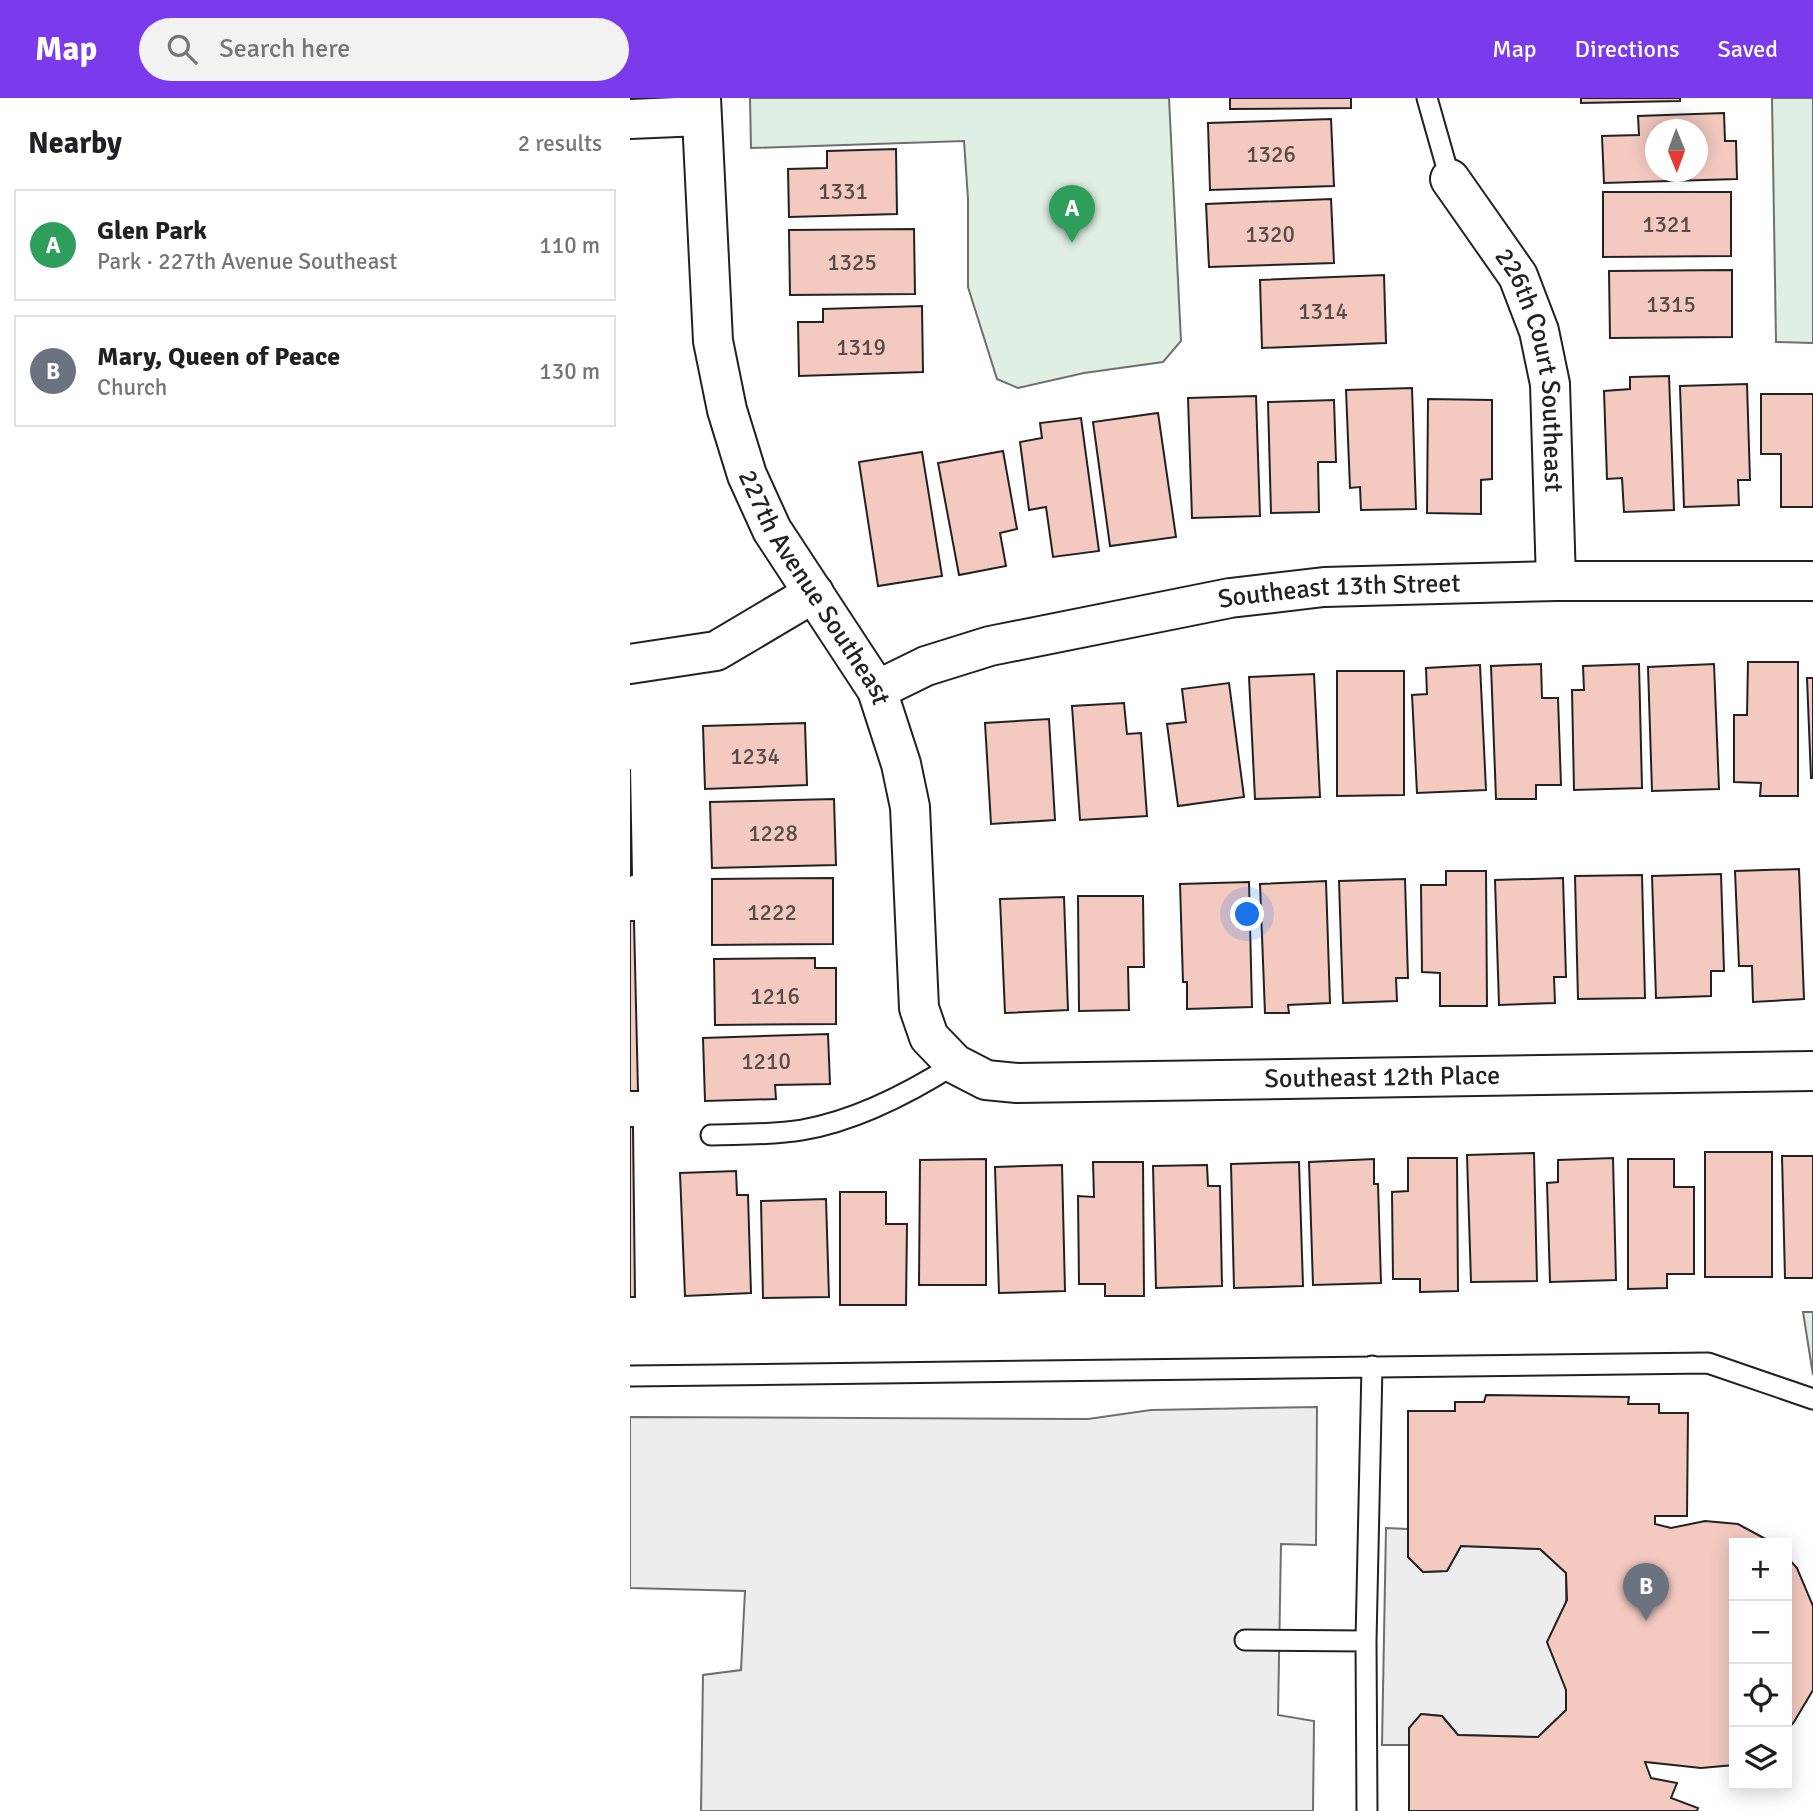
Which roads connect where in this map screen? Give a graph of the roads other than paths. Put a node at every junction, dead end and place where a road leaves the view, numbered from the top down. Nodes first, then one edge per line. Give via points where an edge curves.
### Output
1 (1427, 98) edge
2 (701, 107) edge
3 (630, 119) edge
4 (1450, 179) joint
5 (1556, 581) junction
6 (1813, 581) edge
7 (814, 593) junction
8 (630, 664) edge
9 (877, 690) junction
10 (955, 1064) junction
11 (1813, 1071) edge
12 (711, 1135) dead end
13 (1372, 1366) junction
14 (630, 1376) edge
15 (1813, 1399) edge
16 (1245, 1640) dead end
17 (1366, 1642) junction
18 (1367, 1811) edge

1 - 4 lane
2 - 3 street
2 - 7 street, 227th Avenue Southeast via 713,341 727,410 747,475 772,530
4 - 5 street, 226th Court Southeast via 1518,276 1539,331 1550,384
5 - 6 street, Southeast 13th Street
5 - 9 street, Southeast 13th Street via 1324,587 1230,598 990,646 926,667
7 - 8 street via 716,651
7 - 9 street, 227th Avenue Southeast
9 - 10 street, 227th Avenue Southeast via 910,807 919,1008 929,1037
10 - 11 street, Southeast 12th Place via 986,1080 1017,1083
10 - 12 lane via 869,1110 816,1126
13 - 14 lane
13 - 15 lane via 1708,1363
13 - 17 lane
16 - 17 lane
17 - 18 lane

